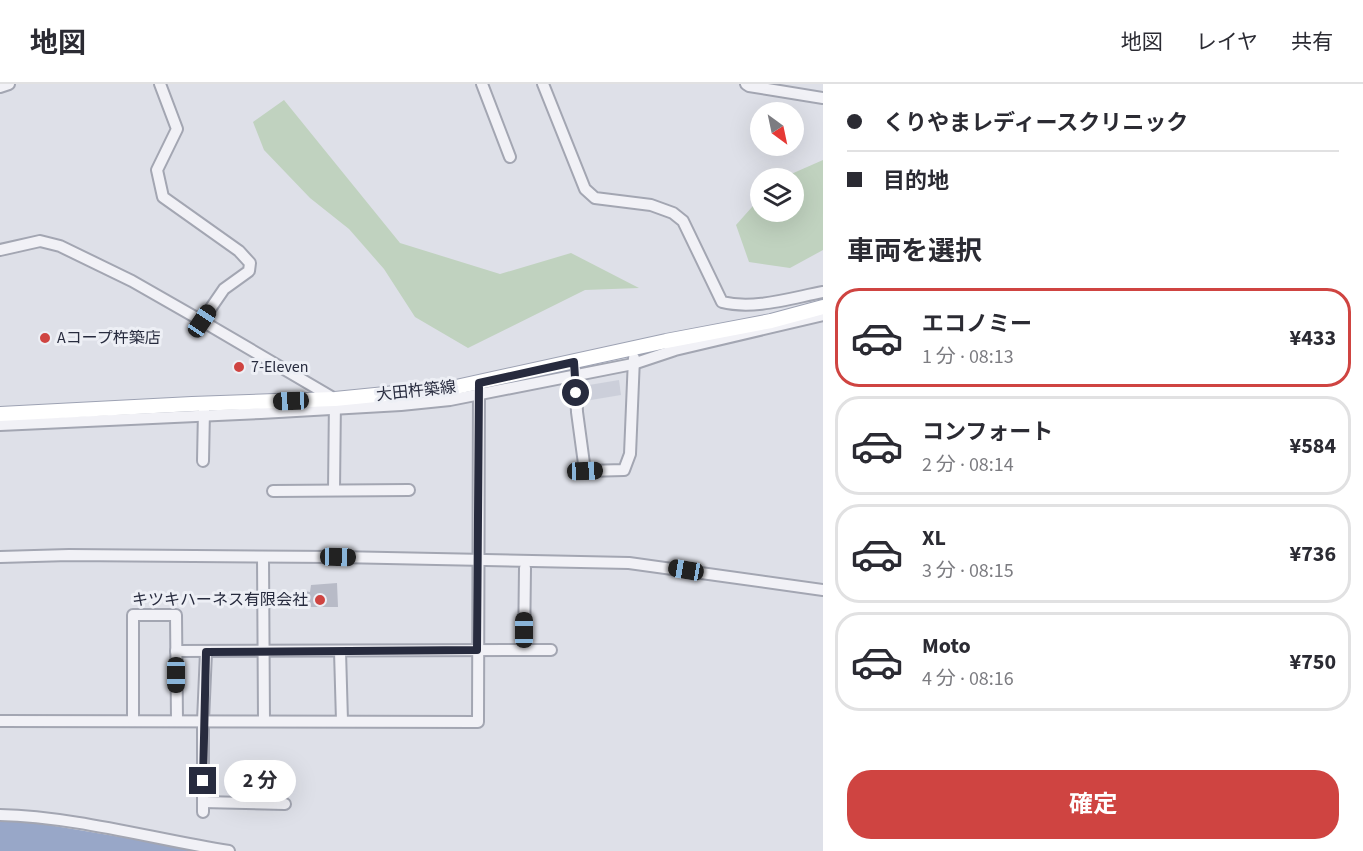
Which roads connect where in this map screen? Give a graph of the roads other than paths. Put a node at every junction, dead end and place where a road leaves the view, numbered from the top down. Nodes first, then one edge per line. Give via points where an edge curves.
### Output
1 (9, 84) edge
2 (160, 84) edge
3 (482, 84) edge
4 (543, 84) edge
5 (747, 84) edge
6 (0, 87) edge
7 (792, 88) edge
8 (823, 98) edge
9 (510, 157) dead end
10 (0, 250) edge
11 (823, 292) edge
12 (823, 307) edge
13 (823, 315) edge
14 (202, 321) junction
15 (634, 348) junction
16 (633, 364) junction
17 (575, 368) junction
18 (479, 389) junction
19 (335, 404) junction
20 (204, 410) junction
21 (0, 414) edge
22 (0, 425) edge
23 (203, 461) dead end
24 (333, 490) junction
25 (409, 490) dead end
26 (273, 491) dead end
27 (0, 557) edge
28 (263, 557) junction
29 (478, 559) junction
30 (525, 568) dead end
31 (823, 590) edge
32 (477, 650) junction
33 (524, 650) junction
34 (551, 650) dead end
35 (176, 651) junction
36 (263, 651) junction
37 (340, 651) junction
38 (206, 652) junction
39 (133, 721) junction
40 (177, 721) junction
41 (203, 721) junction
42 (264, 721) junction
43 (0, 722) edge
44 (342, 722) junction
45 (285, 804) dead end
46 (0, 815) edge
47 (229, 851) edge

1 - 6 street
2 - 14 street via 177,129 157,170 163,196 250,263 249,271 224,289
3 - 9 street
4 - 11 street via 585,189 595,198 651,205 683,221 722,302 737,306
5 - 7 street
7 - 8 street
10 - 14 street via 40,241 60,246
12 - 15 main road, 大田杵築線
13 - 16 street
14 - 19 street
15 - 16 street
15 - 17 main road, 大田杵築線
16 - 17 street
16 - 17 street via 630,454 624,470 585,471
17 - 18 main road, 大田杵築線
18 - 19 main road, 大田杵築線 via 456,387
18 - 29 street
19 - 20 main road, 大田杵築線
19 - 24 street
20 - 21 main road, 大田杵築線
20 - 22 street
20 - 23 street
24 - 25 street
24 - 26 street
27 - 28 street
28 - 29 street
28 - 36 street
29 - 31 street via 663,566
29 - 32 street
30 - 33 street
32 - 33 street
32 - 37 street
32 - 44 street via 477,722
33 - 34 street
35 - 38 street
35 - 39 street via 176,615 133,615
35 - 40 street
36 - 37 street
36 - 38 street
36 - 42 street
37 - 44 street
38 - 41 street
39 - 40 street
39 - 43 street
40 - 41 street
41 - 42 street
41 - 45 street via 203,807
42 - 44 street
46 - 47 street via 130,832

